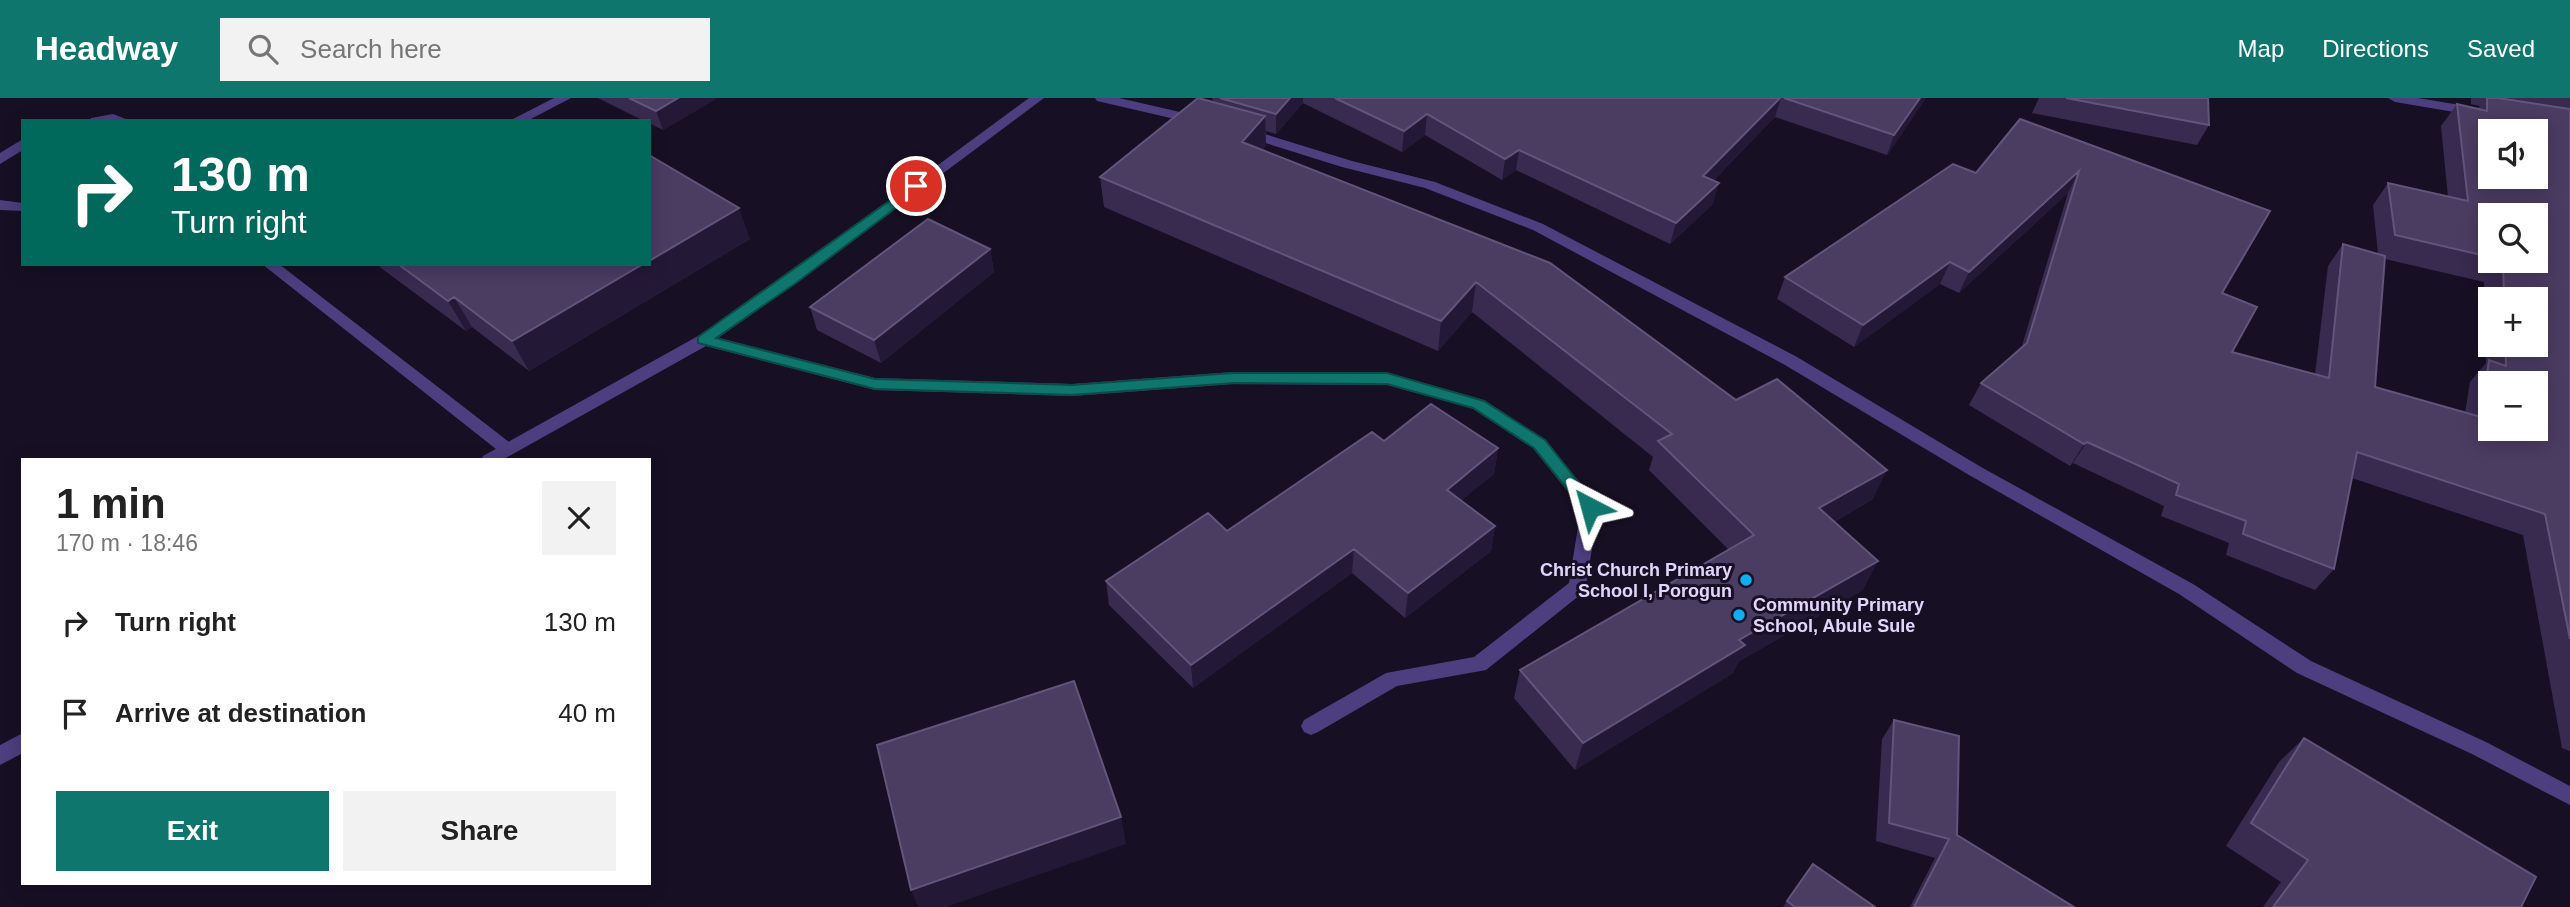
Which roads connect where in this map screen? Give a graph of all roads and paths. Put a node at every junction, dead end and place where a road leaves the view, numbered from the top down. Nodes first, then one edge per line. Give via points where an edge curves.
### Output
1 (564, 98) edge
2 (1037, 98) edge
3 (1102, 98) edge
4 (2395, 98) edge
5 (2487, 114) edge
6 (520, 119) edge
7 (21, 144) edge
8 (0, 160) edge
9 (0, 204) edge
10 (21, 207) edge
11 (272, 266) edge
12 (704, 340) junction
13 (508, 449) junction
14 (492, 458) edge
15 (1311, 726) dead end
16 (21, 743) edge
17 (0, 756) edge
18 (2570, 796) edge

1 - 6 street
2 - 12 street
3 - 18 street via 1219,125 1430,185 1538,227 1791,361 2186,589 2304,667
4 - 5 street
7 - 8 street
9 - 10 street
11 - 13 street
12 - 13 street
12 - 15 street via 875,384 1072,390 1233,378 1387,379 1478,404 1539,444 1590,507 1578,586 1479,664 1393,679
13 - 14 street
16 - 17 street

